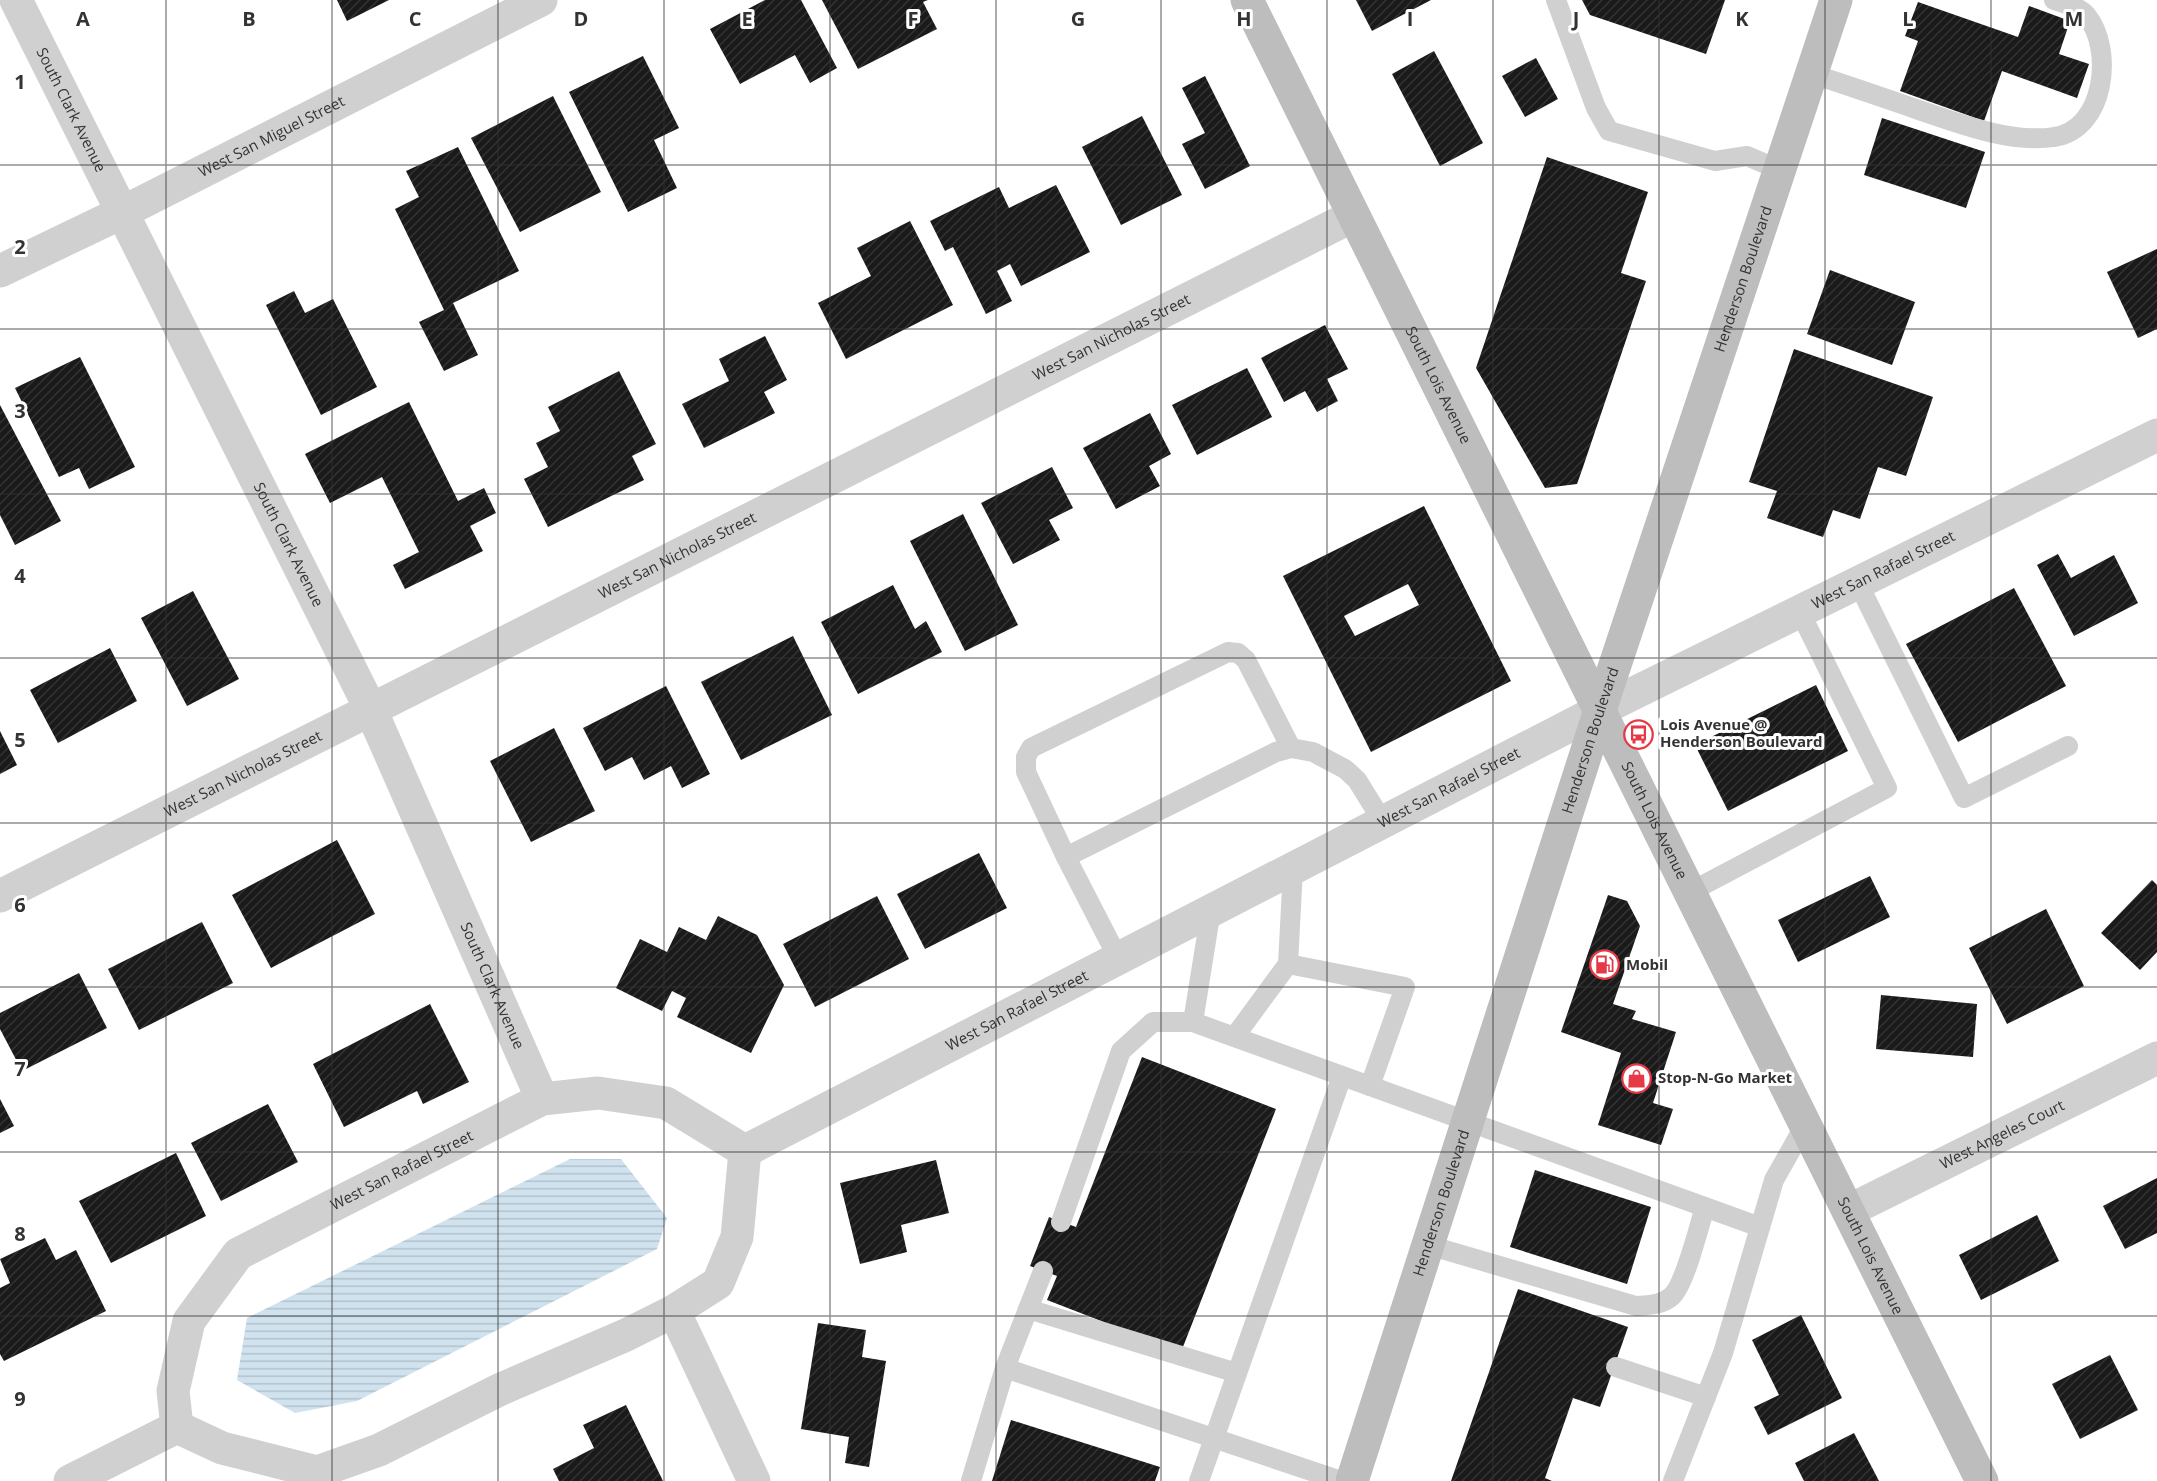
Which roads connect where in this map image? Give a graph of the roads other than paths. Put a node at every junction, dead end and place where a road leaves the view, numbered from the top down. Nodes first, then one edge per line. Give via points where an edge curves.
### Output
1 (16, 0) edge
2 (541, 0) edge
3 (1246, 0) edge
4 (1556, 0) edge
5 (1836, 0) edge
6 (2054, 0) edge
7 (1812, 74) junction
8 (1780, 170) junction
9 (123, 212) junction
10 (1353, 216) junction
11 (0, 271) edge
12 (2157, 435) edge
13 (1858, 583) junction
14 (1800, 612) junction
15 (371, 710) junction
16 (1600, 710) junction
17 (2068, 747) dead end
18 (1291, 748) junction
19 (1383, 822) junction
20 (1066, 857) junction
21 (1293, 868) junction
22 (1690, 892) junction
23 (0, 896) edge
24 (1211, 910) junction
25 (1118, 958) junction
26 (1288, 964) junction
27 (1193, 1022) junction
28 (1235, 1036) junction
29 (2157, 1058) edge
30 (1342, 1076) junction
31 (1370, 1086) junction
32 (542, 1099) junction
33 (1468, 1122) junction
34 (1805, 1125) junction
35 (745, 1151) junction
36 (1705, 1207) junction
37 (1848, 1211) junction
38 (1061, 1221) dead end
39 (1760, 1227) junction
40 (1428, 1245) junction
41 (1043, 1271) dead end
42 (1028, 1309) junction
43 (674, 1311) junction
44 (1616, 1367) dead end
45 (1005, 1368) junction
46 (1237, 1373) junction
47 (1706, 1397) junction
48 (177, 1427) junction
49 (1214, 1437) junction
50 (70, 1481) edge
51 (754, 1481) edge
52 (971, 1481) edge
53 (1199, 1481) edge
54 (1341, 1481) edge
55 (1352, 1481) edge
56 (1673, 1481) edge
57 (1982, 1481) edge

1 - 9 street, South Clark Avenue
2 - 9 street, West San Miguel Street
3 - 10 street, South Lois Avenue
4 - 8 lane via 1596,108 1610,131 1715,161 1747,156
5 - 7 street, Henderson Boulevard
6 - 7 lane via 2086,14 2102,57 2101,86 2091,111 2076,128 2057,137 1979,131
7 - 8 street, Henderson Boulevard
8 - 16 street, Henderson Boulevard
9 - 11 street, West San Miguel Street
9 - 15 street, South Clark Avenue
10 - 15 street, West San Nicholas Street
10 - 16 street, South Lois Avenue
12 - 13 street, West San Rafael Street
13 - 14 street, West San Rafael Street
13 - 17 lane via 1964,798
14 - 16 street, West San Rafael Street
14 - 22 lane via 1887,788
15 - 23 street, West San Nicholas Street
15 - 32 street, South Clark Avenue
16 - 19 street, West San Rafael Street
16 - 22 street, South Lois Avenue
16 - 33 street, Henderson Boulevard
18 - 19 lane via 1313,752 1345,769 1357,780
18 - 20 lane
18 - 20 lane via 1246,660 1238,653 1228,652 1031,748 1026,757 1026,772
19 - 21 street, West San Rafael Street
20 - 25 lane
21 - 24 street, West San Rafael Street
21 - 26 lane
22 - 34 street, South Lois Avenue
24 - 25 street, West San Rafael Street
24 - 27 lane
25 - 35 street, West San Rafael Street
26 - 28 lane
26 - 31 lane via 1405,987
27 - 28 lane
27 - 38 lane via 1153,1022 1121,1051
28 - 30 lane
29 - 37 street, West Angeles Court
30 - 31 lane
30 - 46 lane
31 - 33 lane
32 - 35 street, West San Rafael Street via 598,1093 666,1103
32 - 48 street, West San Rafael Street via 238,1254 189,1321 173,1391
33 - 36 lane
33 - 40 street, Henderson Boulevard
34 - 37 street, South Lois Avenue
34 - 39 lane via 1774,1180
35 - 43 street via 737,1237 718,1282
36 - 39 lane
36 - 40 lane via 1678,1290 1651,1305 1636,1306
37 - 57 street, South Lois Avenue
39 - 47 lane
40 - 55 street, Henderson Boulevard
41 - 42 lane
42 - 45 lane
42 - 46 lane
43 - 48 street via 499,1390 380,1450 317,1472 222,1448
43 - 51 street
44 - 47 lane
45 - 49 lane
45 - 52 lane
46 - 49 lane
47 - 56 lane
48 - 50 street
49 - 53 lane
49 - 54 lane

